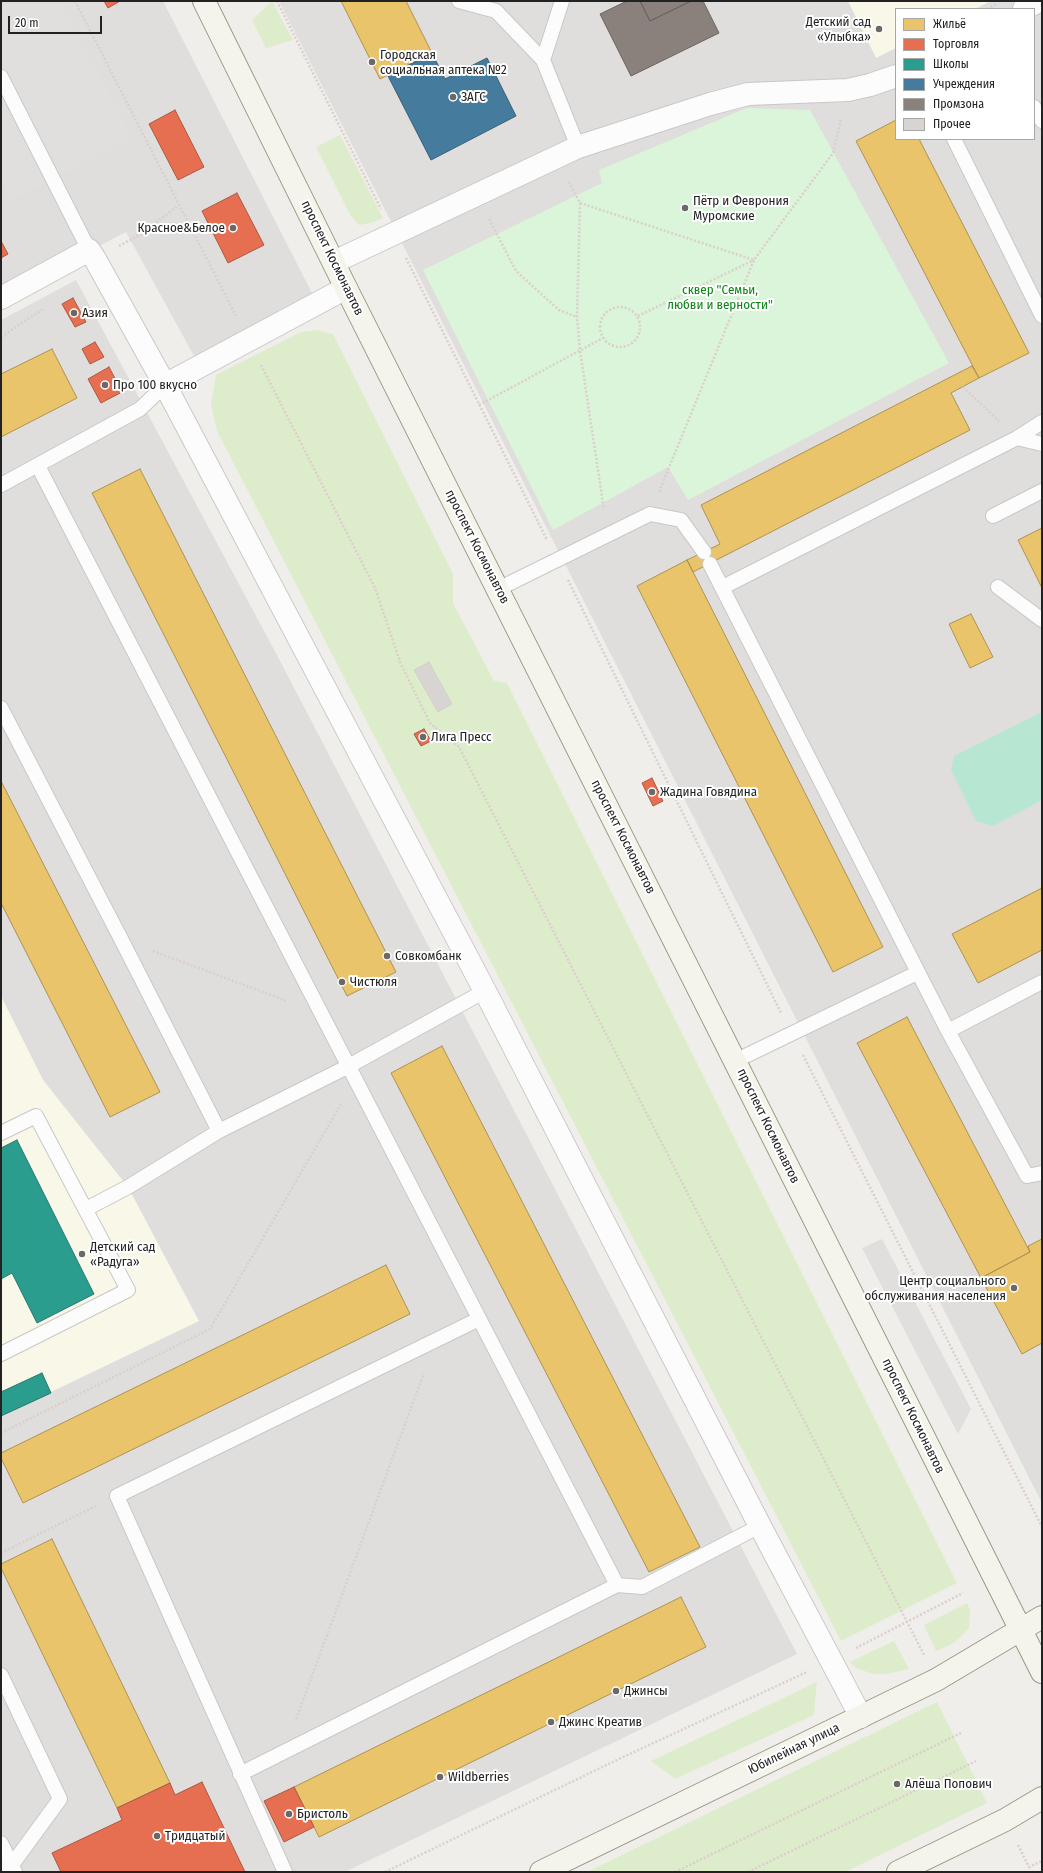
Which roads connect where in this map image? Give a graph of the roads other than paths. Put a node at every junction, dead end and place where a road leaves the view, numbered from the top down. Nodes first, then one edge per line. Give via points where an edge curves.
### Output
1 (204, 1) edge
2 (459, 1) edge
3 (562, 1) edge
4 (1039, 1) edge
5 (1026, 8) edge
6 (543, 60) junction
7 (895, 76) edge
8 (1, 77) edge
9 (1035, 109) edge
10 (1042, 121) edge
11 (954, 140) edge
12 (578, 146) junction
13 (92, 255) junction
14 (334, 262) junction
15 (346, 288) junction
16 (1, 298) edge
17 (1042, 316) edge
18 (165, 385) junction
19 (1042, 422) edge
20 (1017, 438) junction
21 (1042, 444) edge
22 (38, 466) junction
23 (1, 485) edge
24 (1042, 491) edge
25 (993, 516) dead end
26 (723, 587) junction
27 (998, 587) dead end
28 (498, 589) junction
29 (1042, 620) edge
30 (1, 708) edge
31 (917, 973) junction
32 (1042, 982) edge
33 (485, 991) junction
34 (948, 1031) junction
35 (735, 1061) junction
36 (347, 1067) junction
37 (219, 1131) junction
38 (1, 1133) edge
39 (1042, 1173) edge
40 (86, 1209) junction
41 (478, 1319) junction
42 (1, 1354) edge
43 (760, 1526) junction
44 (617, 1585) junction
45 (1042, 1617) edge
46 (1020, 1630) junction
47 (1042, 1672) edge
48 (1, 1675) edge
49 (861, 1717) junction
50 (240, 1774) junction
51 (1042, 1798) edge
52 (1, 1843) edge
53 (9, 1870) edge
54 (285, 1872) edge
55 (541, 1872) edge
56 (898, 1872) edge

1 - 14 main road, проспект Космонавтов
2 - 6 lane via 496,11
3 - 6 lane
4 - 5 street
6 - 12 lane
7 - 12 street via 848,90 748,94
8 - 13 lane
9 - 10 lane
11 - 17 lane
12 - 14 street
13 - 16 street
13 - 18 street
14 - 15 main road, проспект Космонавтов
15 - 18 street
15 - 28 main road, проспект Космонавтов
18 - 22 lane via 140,410
18 - 33 street
19 - 20 lane
20 - 21 lane
20 - 26 lane
22 - 23 lane
22 - 36 lane
24 - 25 lane
26 - 28 lane via 681,520 650,514
26 - 31 lane
27 - 29 lane
28 - 35 main road, проспект Космонавтов
30 - 37 lane
31 - 34 lane
31 - 35 lane
32 - 34 lane
33 - 36 lane
33 - 43 street
34 - 39 lane via 1027,1176
35 - 46 main road, проспект Космонавтов
36 - 37 lane
36 - 41 lane
37 - 40 lane via 128,1187
38 - 40 lane via 36,1116
40 - 42 lane via 128,1290
41 - 44 lane
41 - 50 lane via 117,1496
43 - 44 lane via 642,1587
43 - 49 street
44 - 50 lane
45 - 46 main road, Юбилейная улица
46 - 47 main road, проспект Космонавтов
46 - 49 main road, Юбилейная улица via 936,1680
48 - 53 lane via 60,1800
49 - 55 main road, Юбилейная улица
50 - 54 lane
51 - 56 main road via 1005,1820
52 - 53 lane

